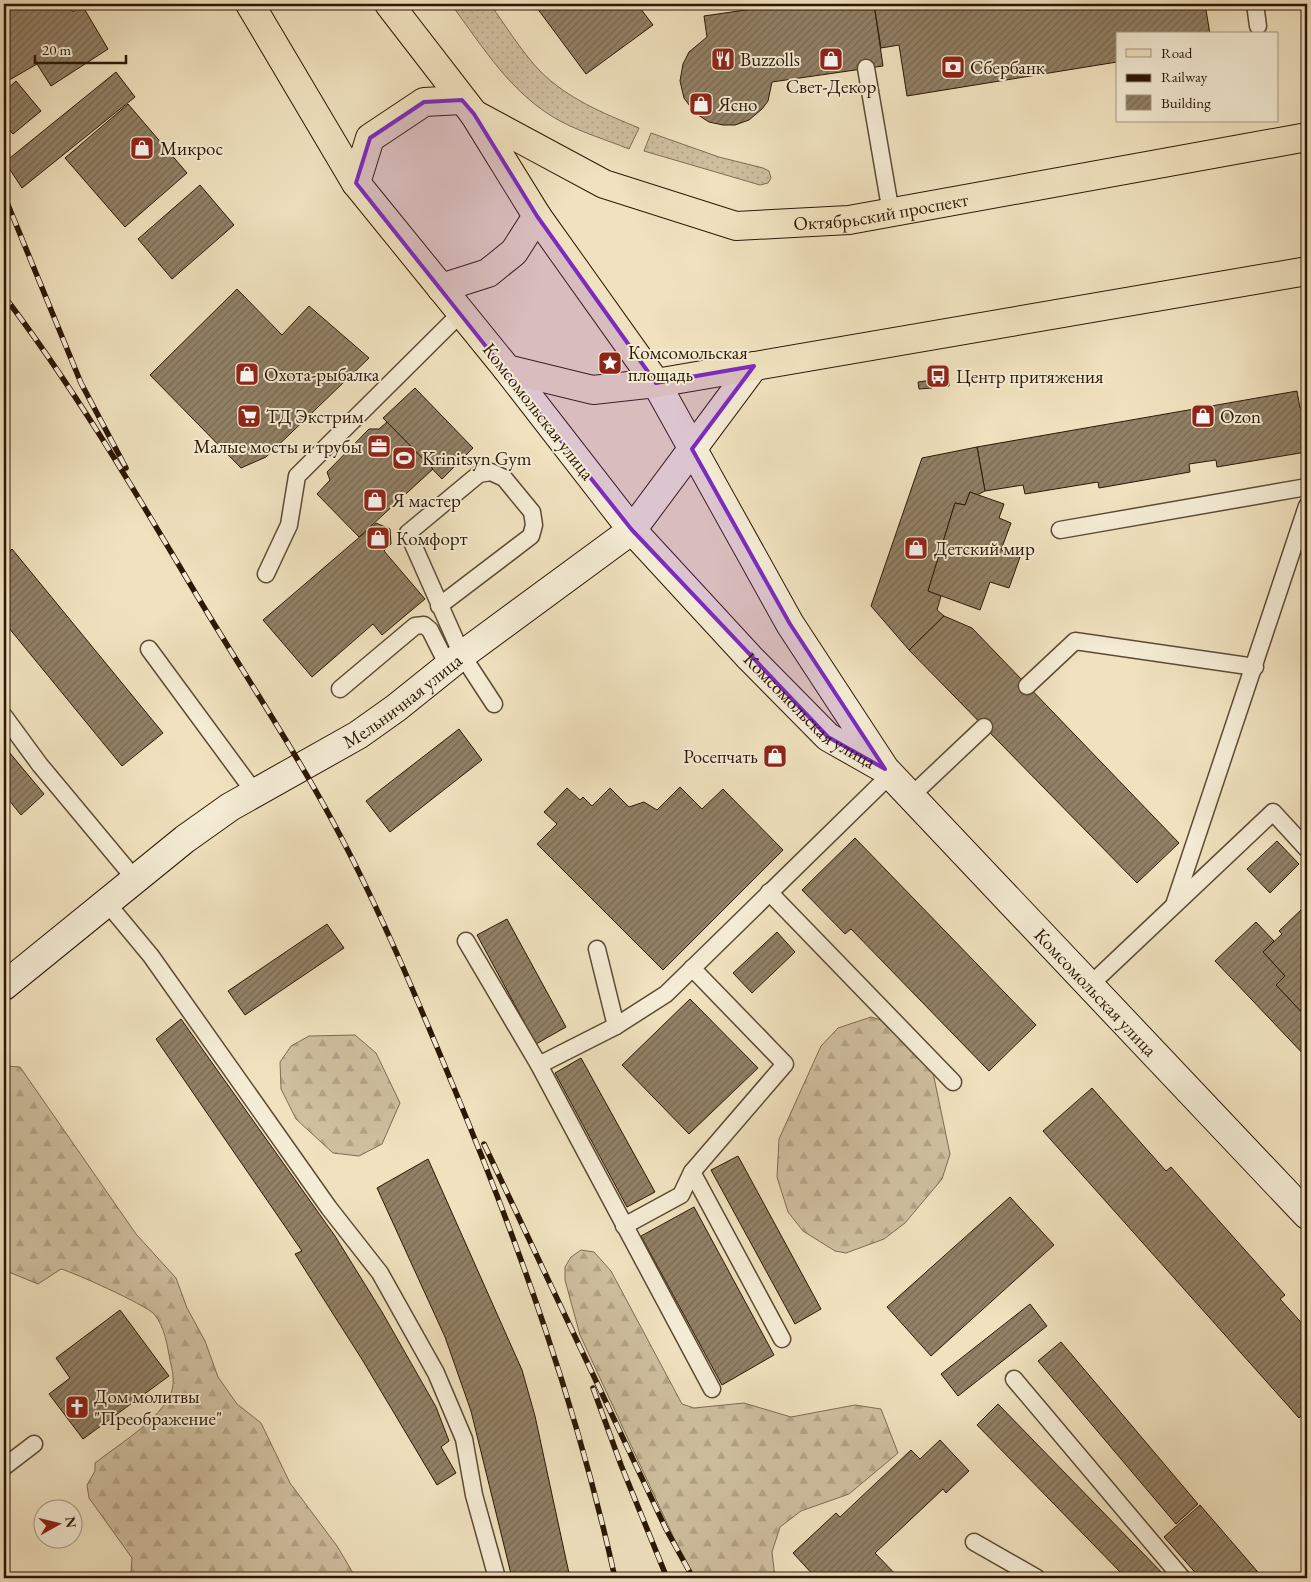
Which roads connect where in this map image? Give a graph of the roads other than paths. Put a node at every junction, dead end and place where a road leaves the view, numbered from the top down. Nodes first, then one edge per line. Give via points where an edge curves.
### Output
1 (250, 4) edge
2 (389, 4) edge
3 (1255, 4) edge
4 (1258, 26) dead end
5 (866, 68) dead end
6 (468, 107) junction
7 (1307, 137) edge
8 (356, 183) junction
9 (891, 213) junction
10 (537, 216) junction
11 (1307, 271) edge
12 (441, 288) junction
13 (461, 313) junction
14 (754, 366) junction
15 (507, 369) junction
16 (656, 383) junction
17 (692, 449) junction
18 (1307, 487) edge
19 (1307, 506) edge
20 (632, 530) junction
21 (1060, 530) dead end
22 (266, 574) dead end
23 (439, 606) junction
24 (148, 649) dead end
25 (455, 660) junction
26 (1255, 667) junction
27 (1027, 686) dead end
28 (340, 689) dead end
29 (494, 704) dead end
30 (4, 716) edge
31 (984, 727) dead end
32 (888, 772) junction
33 (256, 793) junction
34 (911, 796) junction
35 (1307, 849) edge
36 (135, 879) junction
37 (770, 892) junction
38 (107, 903) junction
39 (1174, 906) junction
40 (466, 941) dead end
41 (597, 949) dead end
42 (692, 968) junction
43 (1090, 984) junction
44 (4, 986) edge
45 (616, 1026) junction
46 (539, 1065) junction
47 (953, 1082) dead end
48 (692, 1172) junction
49 (1307, 1216) edge
50 (624, 1226) junction
51 (782, 1339) dead end
52 (1014, 1378) dead end
53 (712, 1389) dead end
54 (34, 1444) dead end
55 (4, 1467) edge
56 (974, 1542) dead end
57 (497, 1578) edge
58 (1037, 1578) edge
59 (1182, 1578) edge

1 - 8 main road, Комсомольская улица
2 - 6 main road, Комсомольская улица
3 - 4 lane
5 - 9 lane
6 - 8 main road via 424,102 370,138
6 - 9 main road, Октябрьский проспект via 604,184 736,226 849,220
6 - 10 main road, Комсомольская улица
7 - 9 main road, Октябрьский проспект
8 - 12 main road, Комсомольская улица
10 - 12 main road via 514,252 488,273
10 - 16 main road, Комсомольская улица
11 - 14 main road
12 - 13 main road, Комсомольская улица
13 - 15 main road, Комсомольская улица
13 - 22 lane via 297,476 289,525
14 - 16 main road
14 - 17 main road, Мельничная улица
15 - 16 main road via 593,390
15 - 20 main road, Комсомольская улица
16 - 17 main road, Комсомольская улица
17 - 20 main road, Мельничная улица
17 - 32 main road, Комсомольская улица via 790,624
18 - 21 lane
19 - 26 lane
20 - 25 main road, Мельничная улица
20 - 32 main road, Комсомольская улица via 828,737
23 - 23 lane via 408,533 479,474 491,472 504,478 532,512 534,526 531,536
23 - 25 lane
24 - 33 lane
25 - 28 lane via 430,630 424,625 415,626
25 - 29 lane
25 - 33 main road, Мельничная улица via 358,735
26 - 27 lane via 1076,641
26 - 39 lane
30 - 36 lane via 40,765
31 - 34 lane
32 - 34 main road, Комсомольская улица
32 - 37 lane
33 - 36 main road, Мельничная улица via 224,811
34 - 43 main road, Комсомольская улица
35 - 39 lane via 1272,812
36 - 38 main road, Мельничная улица
37 - 42 lane
37 - 47 lane
38 - 44 main road, Мельничная улица
38 - 57 lane via 151,956 329,1208 380,1273 436,1373 461,1430 474,1496
39 - 43 lane
40 - 46 lane
41 - 45 lane
42 - 45 lane via 666,994
42 - 48 lane via 785,1064
43 - 49 main road, Комсомольская улица
45 - 46 lane
46 - 50 lane
48 - 50 lane via 681,1195
48 - 51 lane
50 - 53 lane
52 - 59 lane
54 - 55 lane
56 - 58 lane

